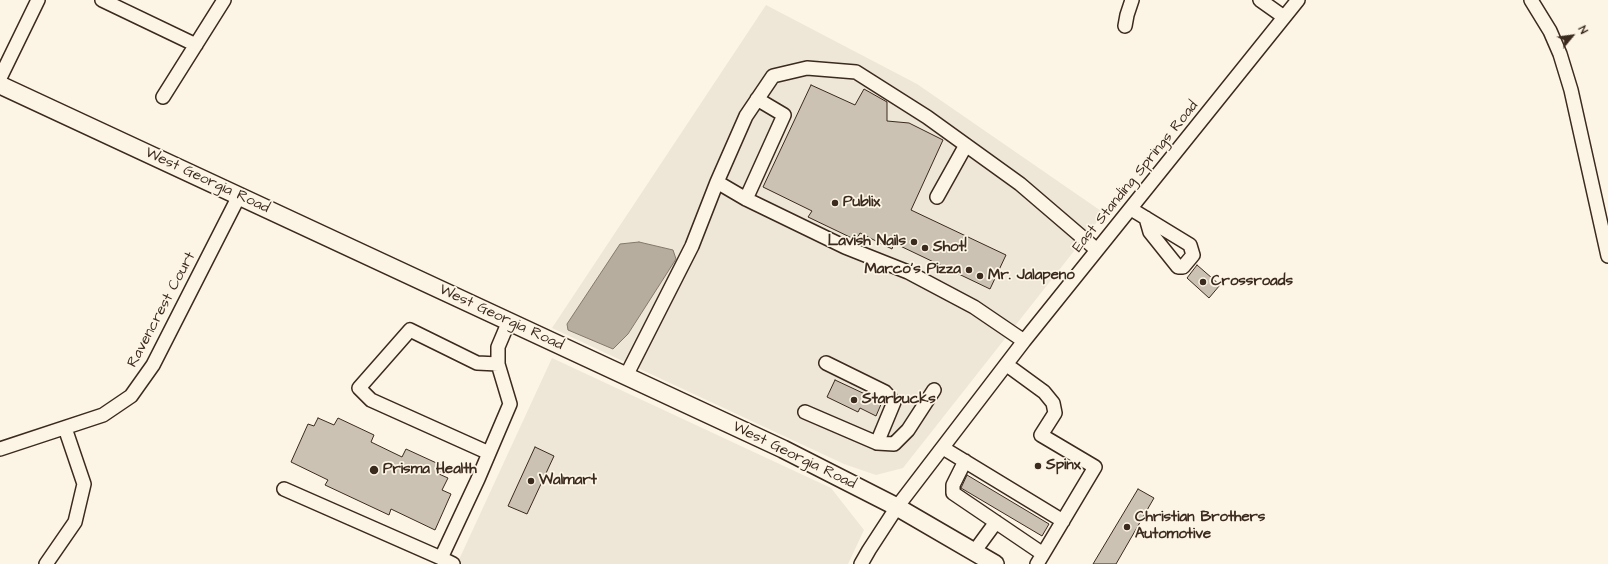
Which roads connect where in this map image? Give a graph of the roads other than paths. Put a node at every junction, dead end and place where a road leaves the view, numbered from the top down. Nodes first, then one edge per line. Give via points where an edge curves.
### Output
1 (38, 0) edge
2 (102, 0) edge
3 (224, 0) edge
4 (1132, 0) edge
5 (1260, 0) edge
6 (1298, 0) edge
7 (1533, 0) edge
8 (1284, 17) junction
9 (1125, 26) dead end
10 (196, 45) junction
11 (0, 78) edge
12 (0, 84) edge
13 (163, 97) dead end
14 (758, 99) junction
15 (966, 145) junction
16 (717, 182) junction
17 (239, 196) junction
18 (937, 197) dead end
19 (746, 199) junction
20 (1131, 209) junction
21 (1146, 218) dead end
22 (1097, 250) junction
23 (1608, 256) edge
24 (509, 322) junction
25 (1024, 342) junction
26 (826, 363) dead end
27 (498, 364) junction
28 (1007, 366) junction
29 (626, 376) junction
30 (934, 390) dead end
31 (805, 412) dead end
32 (65, 428) junction
33 (877, 443) junction
34 (943, 448) junction
35 (0, 449) edge
36 (489, 453) junction
37 (965, 461) junction
38 (284, 489) dead end
39 (897, 507) junction
40 (1063, 521) junction
41 (996, 522) junction
42 (974, 552) junction
43 (1040, 559) edge
44 (447, 561) edge
45 (46, 564) edge
46 (861, 564) edge
47 (995, 564) edge

1 - 11 street
2 - 10 street
3 - 10 street
4 - 9 street
5 - 8 street
6 - 8 street, East Standing Springs Road
7 - 23 street via 1560,54
8 - 20 street, East Standing Springs Road
10 - 13 street
12 - 17 main road, West Georgia Road
14 - 15 street via 773,76 806,68 856,72
14 - 16 street via 746,116
14 - 19 street via 784,115
15 - 18 street
15 - 22 street via 1020,184
16 - 19 street
16 - 29 street via 692,246
17 - 24 main road, West Georgia Road
17 - 32 street, Ravencrest Court via 153,365 131,396 102,415
19 - 25 street via 845,248 908,272 974,307
20 - 21 street
20 - 22 street, East Standing Springs Road
22 - 25 street, East Standing Springs Road
24 - 27 street via 498,347
24 - 29 main road, West Georgia Road
25 - 28 street, East Standing Springs Road
26 - 33 street via 885,392 894,402
27 - 36 street via 510,404
27 - 36 street via 477,363 410,330 358,388 371,400
28 - 34 street, East Standing Springs Road
28 - 40 street via 1044,392 1053,403 1055,413 1041,435 1095,467
29 - 39 main road, West Georgia Road via 783,449
30 - 33 street via 908,430 894,444
31 - 33 street
32 - 35 street, Ravencrest Court
32 - 45 street via 84,484 75,522
34 - 37 street
34 - 39 street, East Standing Springs Road
36 - 44 street
37 - 40 street
37 - 41 street via 953,485 953,493
38 - 44 street
39 - 42 main road, West Georgia Road
39 - 46 street, East Standing Springs Road
40 - 43 street
41 - 42 street
41 - 43 street
42 - 47 main road, West Georgia Road

